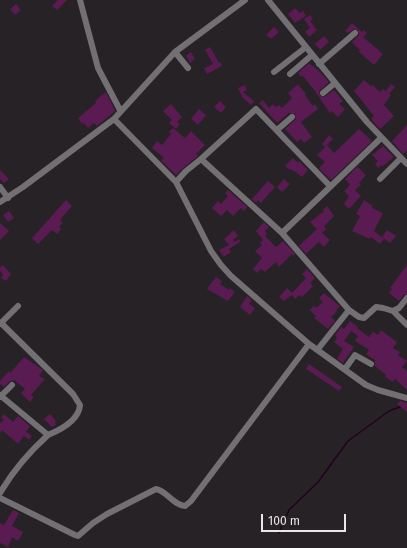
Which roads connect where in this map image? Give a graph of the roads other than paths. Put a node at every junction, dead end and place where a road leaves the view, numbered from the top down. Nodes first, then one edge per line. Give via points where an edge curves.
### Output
1 (80, 0) edge
2 (246, 0) edge
3 (268, 0) edge
4 (355, 33) dead end
5 (306, 47) junction
6 (175, 52) junction
7 (312, 55) junction
8 (320, 64) junction
9 (188, 68) dead end
10 (274, 72) dead end
11 (290, 74) dead end
12 (335, 83) junction
13 (323, 93) dead end
14 (120, 110) junction
15 (292, 117) dead end
16 (114, 119) junction
17 (277, 130) junction
18 (381, 138) junction
19 (201, 159) junction
20 (405, 161) edge
21 (380, 178) dead end
22 (176, 182) junction
23 (330, 186) junction
24 (0, 187) edge
25 (8, 198) junction
26 (0, 202) edge
27 (282, 233) junction
28 (407, 298) edge
29 (18, 306) dead end
30 (349, 310) junction
31 (394, 311) junction
32 (1, 323) edge
33 (407, 325) edge
34 (309, 344) junction
35 (318, 349) junction
36 (371, 364) dead end
37 (345, 369) junction
38 (12, 385) dead end
39 (0, 396) edge
40 (407, 398) edge
41 (48, 435) junction
42 (0, 493) edge
43 (0, 498) edge

1 - 14 street via 98,68
2 - 6 street
3 - 5 street
4 - 8 street
5 - 7 street
5 - 10 street
6 - 9 street
6 - 14 street
7 - 8 street
7 - 11 street
8 - 12 street
12 - 13 street
12 - 18 street
14 - 16 street
15 - 17 street
16 - 22 street
16 - 25 street
17 - 19 street via 258,110 254,110
17 - 23 street
18 - 20 street
18 - 23 street
19 - 22 street
19 - 27 street
20 - 21 street
22 - 34 street via 211,251 221,265
23 - 27 street
24 - 25 street
25 - 26 street
27 - 30 street
28 - 31 street
29 - 32 street
30 - 31 street via 362,318 376,307
30 - 35 street
31 - 33 street
32 - 41 street via 73,394 80,405 79,411 69,422
34 - 35 street
34 - 43 street via 185,506 156,489 107,514 78,536
35 - 37 street
36 - 37 street via 355,355
37 - 40 street via 371,388
38 - 39 street
39 - 41 street
41 - 42 street via 22,460

